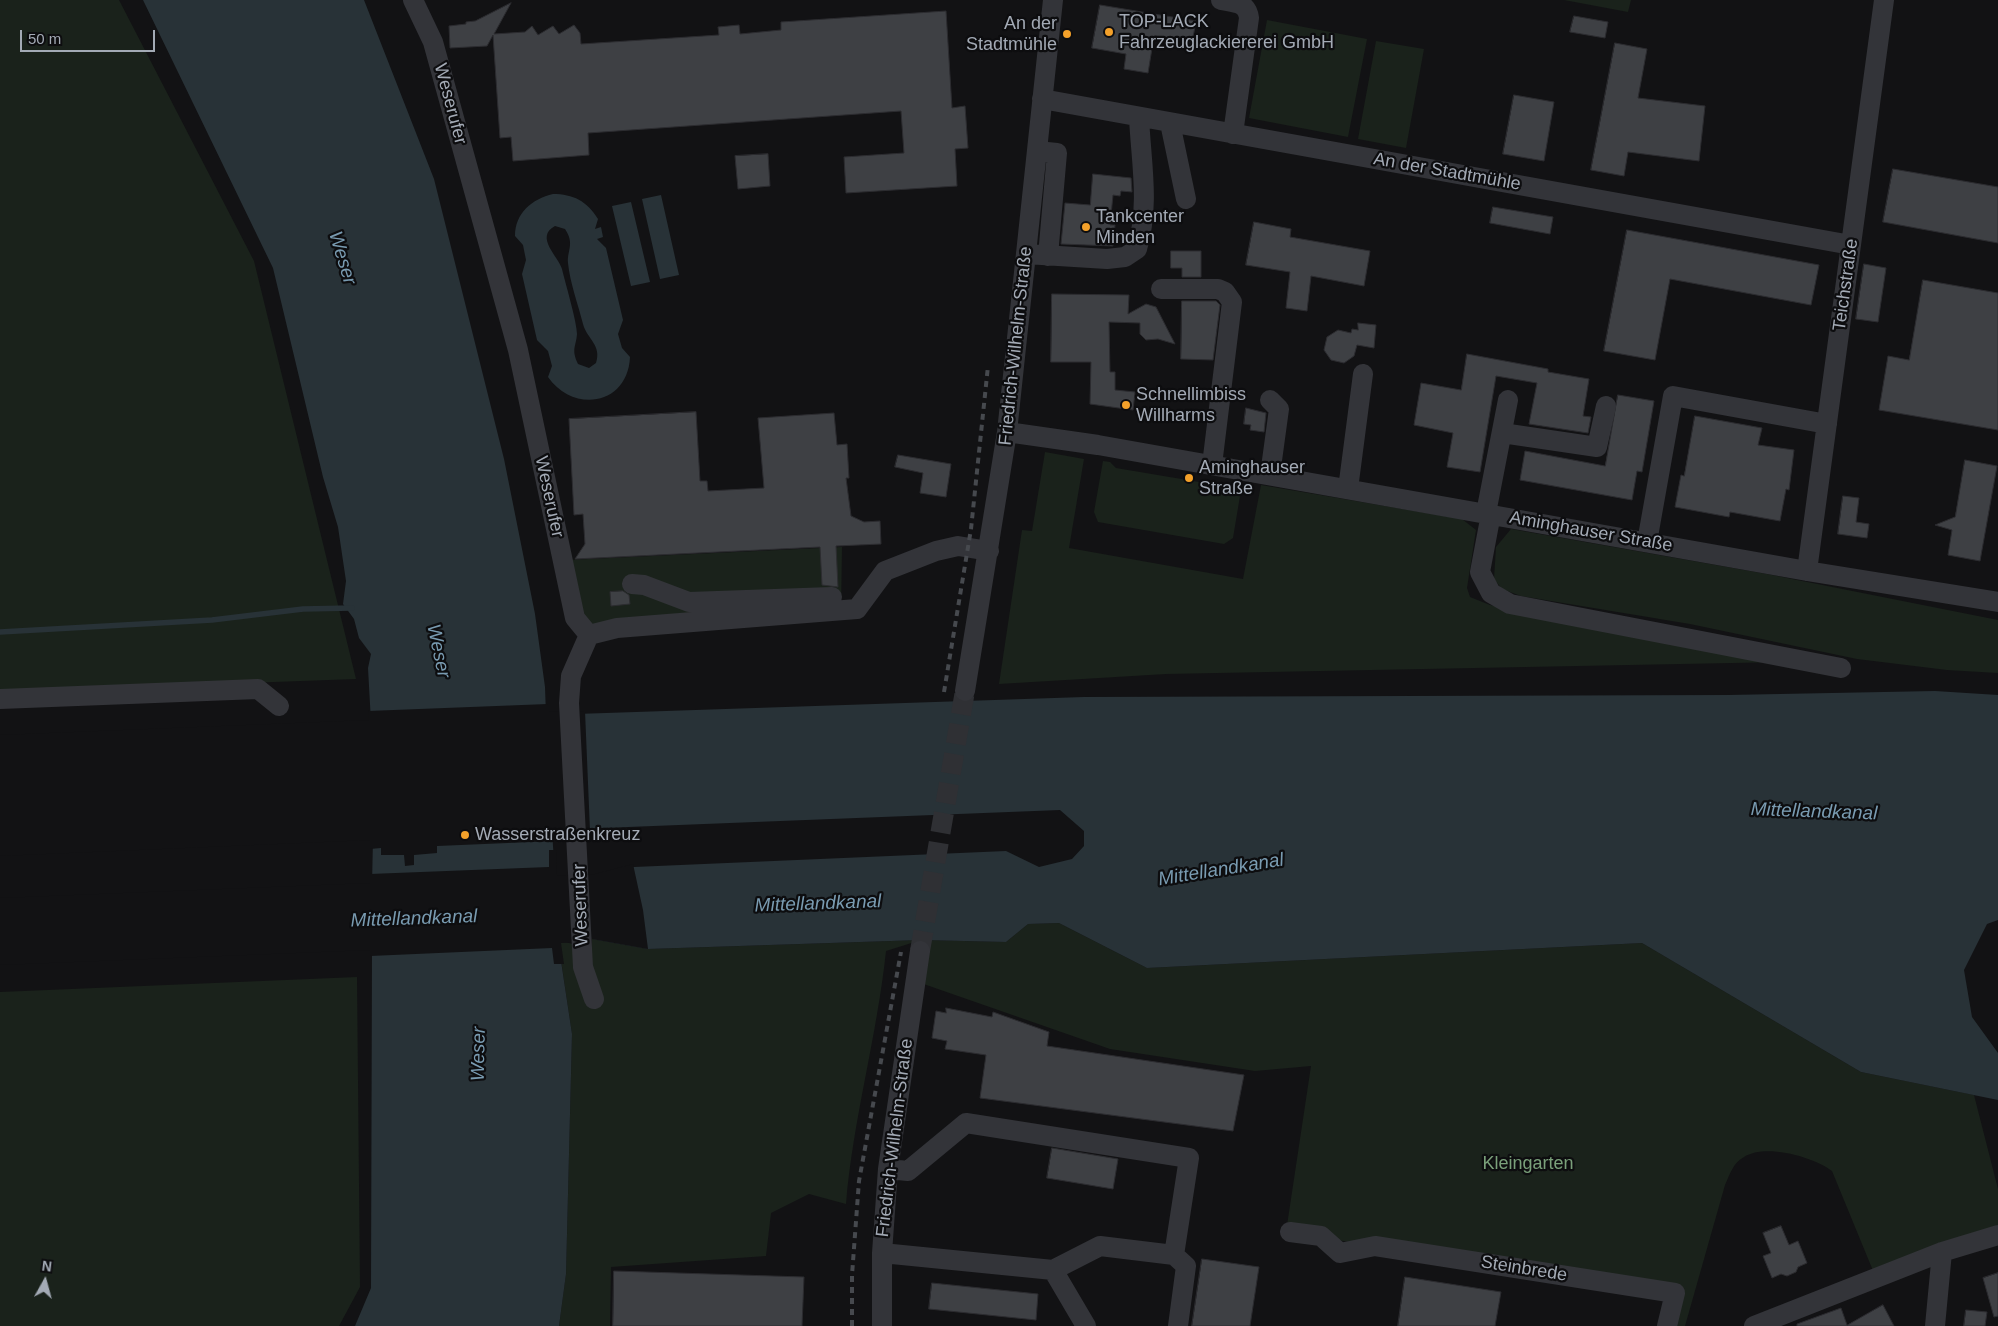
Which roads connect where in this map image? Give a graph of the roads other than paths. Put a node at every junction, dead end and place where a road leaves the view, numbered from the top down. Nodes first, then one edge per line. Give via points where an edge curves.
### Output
1 (413, 0) edge
2 (1053, 0) edge
3 (1221, 0) edge
4 (1884, 0) edge
5 (1042, 99) junction
6 (1139, 117) junction
7 (1170, 123) junction
8 (1233, 134) junction
9 (1037, 151) junction
10 (1186, 199) dead end
11 (1852, 245) junction
12 (1026, 254) junction
13 (1048, 256) junction
14 (1162, 289) dead end
15 (1362, 374) dead end
16 (1270, 400) dead end
17 (1508, 400) dead end
18 (1606, 406) dead end
19 (1827, 424) junction
20 (1007, 432) junction
21 (1502, 433) junction
22 (1212, 465) junction
23 (1270, 475) junction
24 (1348, 489) junction
25 (1489, 514) junction
26 (1647, 542) junction
27 (989, 551) junction
28 (1807, 571) junction
29 (632, 584) dead end
30 (867, 595) junction
31 (1998, 602) edge
32 (589, 635) junction
33 (1841, 668) dead end
34 (965, 691) tunnel mouth
35 (0, 699) edge
36 (279, 706) dead end
37 (920, 951) tunnel mouth
38 (594, 999) dead end
39 (888, 1169) junction
40 (1290, 1232) dead end
41 (1998, 1234) edge
42 (1942, 1252) junction
43 (882, 1253) junction
44 (1174, 1255) junction
45 (1053, 1270) junction
46 (882, 1326) edge
47 (1086, 1326) edge
48 (1178, 1326) edge
49 (1667, 1326) edge
50 (1754, 1326) edge
51 (1935, 1326) edge

1 - 32 street, Weserufer via 433,42 518,350 575,618
2 - 5 street, Friedrich-Wilhelm-Straße
3 - 8 street via 1244,5 1249,18
4 - 11 street, Teichstraße
5 - 6 street, An der Stadtmühle
5 - 9 street, Friedrich-Wilhelm-Straße
6 - 7 street, An der Stadtmühle
6 - 13 street via 1145,188 1137,249 1125,257 1107,259
7 - 8 street, An der Stadtmühle
7 - 10 street
8 - 11 street, An der Stadtmühle
9 - 12 street, Friedrich-Wilhelm-Straße
9 - 13 street via 1057,153
11 - 19 street, Teichstraße
12 - 13 street
12 - 20 street, Friedrich-Wilhelm-Straße
14 - 22 street via 1218,289 1225,292 1232,302
15 - 24 street
16 - 23 street via 1279,410
17 - 21 street
18 - 21 street via 1598,447
19 - 26 street via 1673,396
19 - 28 street, Teichstraße
20 - 22 street, Aminghauser Straße
20 - 27 street, Friedrich-Wilhelm-Straße
21 - 25 street
22 - 23 street, Aminghauser Straße
23 - 24 street, Aminghauser Straße
24 - 25 street, Aminghauser Straße
25 - 26 street, Aminghauser Straße
25 - 33 street via 1480,572 1491,593 1510,604
26 - 28 street, Aminghauser Straße
27 - 30 street via 958,546 936,551 885,571
27 - 34 street, Friedrich-Wilhelm-Straße
28 - 31 street, Aminghauser Straße
29 - 30 street via 644,585 689,602
30 - 32 street via 857,609 617,628
32 - 38 street, Weserufer via 571,676 569,703 583,967
35 - 36 street via 258,689
37 - 39 street, Friedrich-Wilhelm-Straße
39 - 43 street, Friedrich-Wilhelm-Straße
39 - 44 street via 908,1171 966,1123 1189,1158
40 - 49 street, Steinbrede via 1320,1236 1340,1253 1375,1246 1674,1293
41 - 42 street
42 - 50 street
42 - 51 street
43 - 45 street
43 - 46 street, Friedrich-Wilhelm-Straße
44 - 45 street via 1100,1246
44 - 48 street via 1186,1266
45 - 47 street

